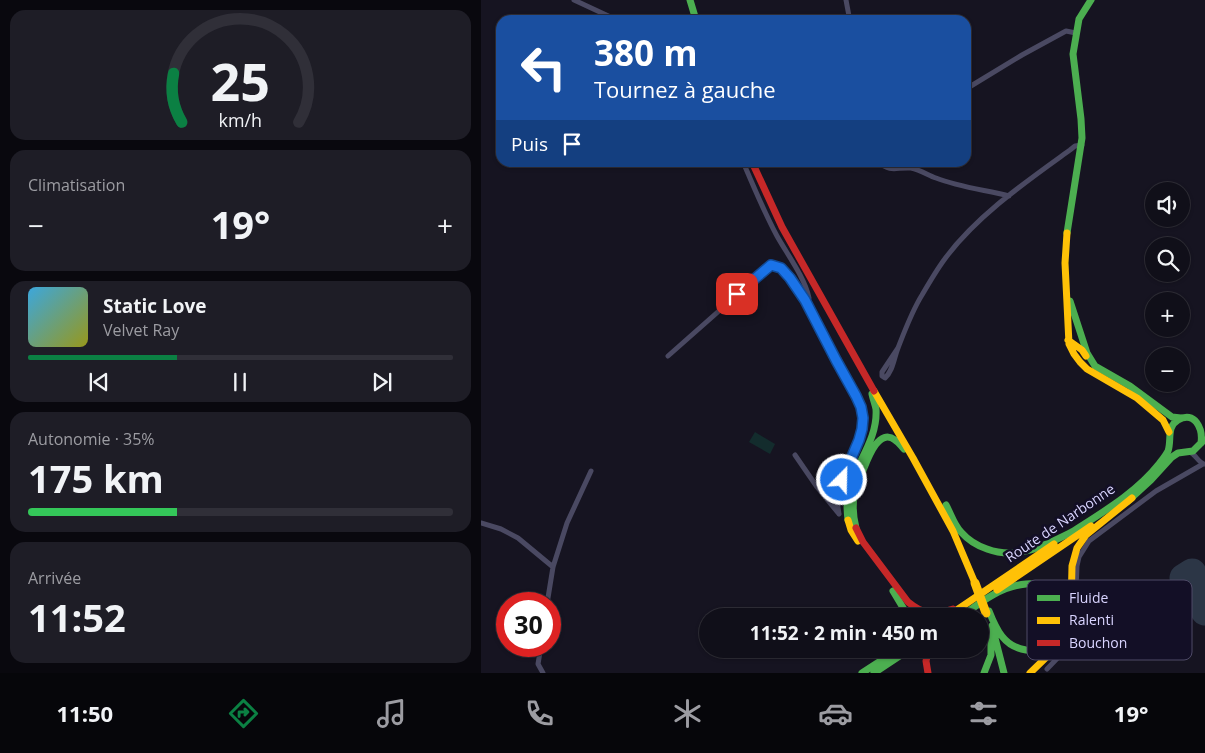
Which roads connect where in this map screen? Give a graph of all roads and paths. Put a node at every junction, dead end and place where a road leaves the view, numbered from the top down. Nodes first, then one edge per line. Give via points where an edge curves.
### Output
1 (574, 0) edge
2 (691, 0) edge
3 (847, 0) edge
4 (1091, 0) edge
5 (606, 15) edge
6 (695, 15) edge
7 (849, 15) edge
8 (1076, 33) junction
9 (971, 86) edge
10 (1082, 145) junction
11 (745, 167) edge
12 (754, 167) edge
13 (885, 167) edge
14 (768, 195) junction
15 (1009, 196) junction
16 (1066, 292) junction
17 (805, 300) junction
18 (845, 340) junction
19 (1068, 340) junction
20 (898, 348) junction
21 (668, 356) dead end
22 (1095, 366) junction
23 (1181, 418) junction
24 (1201, 425) edge
25 (1169, 435) junction
26 (1202, 443) edge
27 (1187, 452) junction
28 (795, 455) dead end
29 (1202, 463) edge
30 (591, 471) dead end
31 (929, 478) junction
32 (1132, 498) junction
33 (937, 501) junction
34 (839, 514) junction
35 (850, 517) junction
36 (481, 523) edge
37 (1076, 530) junction
38 (553, 567) junction
39 (1071, 580) edge
40 (1076, 580) edge
41 (977, 582) junction
42 (1027, 583) edge
43 (549, 592) edge
44 (983, 600) junction
45 (969, 602) junction
46 (904, 608) edge
47 (960, 608) edge
48 (972, 608) edge
49 (986, 608) edge
50 (989, 615) edge
51 (989, 620) edge
52 (989, 623) edge
53 (990, 629) junction
54 (1027, 651) edge
55 (539, 657) edge
56 (882, 658) edge
57 (886, 658) edge
58 (896, 658) edge
59 (927, 658) edge
60 (1043, 660) edge
61 (1056, 660) edge
62 (1047, 669) dead end
63 (543, 673) edge
64 (863, 673) edge
65 (874, 673) edge
66 (928, 673) edge
67 (984, 673) edge
68 (1002, 673) edge
69 (1030, 673) edge

1 - 5 street
2 - 6 main road
3 - 7 street
4 - 8 main road via 1079,20
8 - 9 street via 1066,31
8 - 10 main road via 1073,54
10 - 15 street via 1075,146
10 - 16 main road via 1067,231
11 - 17 street via 807,291 809,298
12 - 14 main road
13 - 15 street via 894,170 910,168 935,178
14 - 18 main road via 782,227
14 - 31 main road
15 - 20 street via 982,218 944,259 918,302
16 - 19 main road
16 - 22 main road via 1087,353
17 - 21 street via 781,268 771,265
17 - 34 street via 856,396 863,418 859,440 839,489
18 - 33 main road
18 - 35 main road via 874,399 876,423 848,492 846,506
19 - 22 main road via 1082,350
19 - 25 main road via 1074,356 1085,368 1132,394 1167,423
20 - 20 street via 882,372 885,378 891,369
22 - 23 main road via 1130,386 1171,418
23 - 24 main road via 1190,418
23 - 25 main road via 1173,424
24 - 26 main road
25 - 27 main road via 1175,448
25 - 37 main road, Route de Narbonne via 1167,453 1146,478
26 - 27 main road
26 - 29 street via 1197,451
27 - 29 street
27 - 32 main road, Route de Narbonne via 1172,457
28 - 34 street
29 - 40 street via 1156,491 1089,541 1079,556
30 - 38 street via 567,522
31 - 37 main road via 960,531 988,550 1015,554 1031,551
31 - 41 main road
32 - 39 main road via 1086,535 1072,560
32 - 44 main road, Route de Narbonne
33 - 35 main road via 902,446 888,436 877,442 857,484
33 - 41 main road
34 - 35 street
35 - 45 main road via 863,542 907,602 915,608 936,614
35 - 46 main road via 851,530
36 - 38 street via 518,538
37 - 45 main road, Route de Narbonne
38 - 43 street
41 - 49 main road, bridge
42 - 44 main road via 1009,587
44 - 48 main road
45 - 47 main road, Route de Narbonne
50 - 54 main road via 1004,639
51 - 68 main road
52 - 53 main road
53 - 67 main road via 991,654
53 - 68 main road
55 - 63 street via 538,664
56 - 64 main road
57 - 64 main road
58 - 65 main road
59 - 66 main road
60 - 69 main road
61 - 62 street

